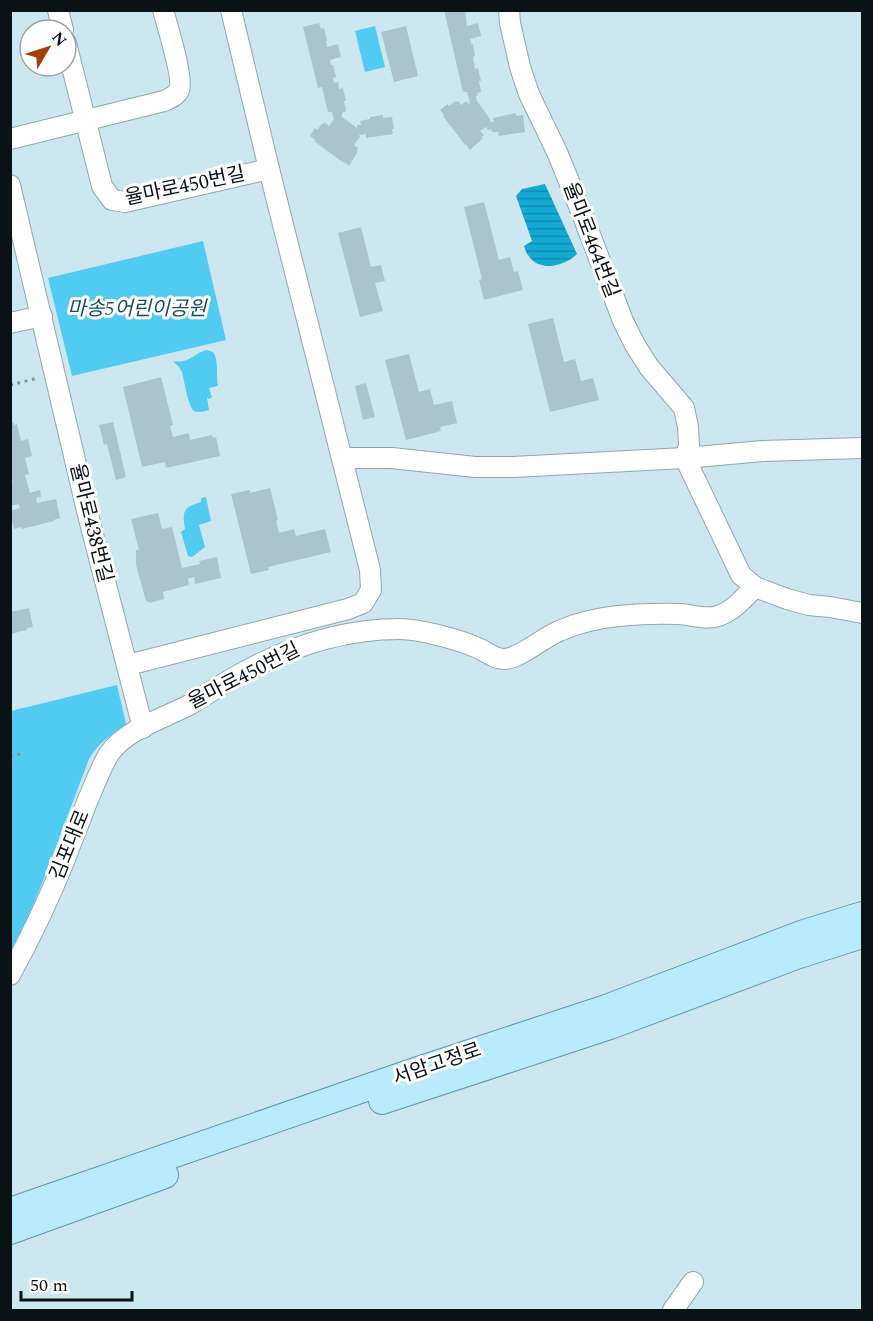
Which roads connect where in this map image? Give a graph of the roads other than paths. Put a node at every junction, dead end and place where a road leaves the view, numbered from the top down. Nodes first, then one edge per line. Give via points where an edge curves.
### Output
1 (163, 10) edge
2 (231, 10) edge
3 (509, 10) edge
4 (75, 78) edge
5 (86, 122) junction
6 (10, 139) edge
7 (269, 169) junction
8 (10, 185) edge
9 (42, 316) junction
10 (10, 323) edge
11 (862, 448) edge
12 (342, 458) junction
13 (685, 458) junction
14 (755, 588) junction
15 (862, 614) edge
16 (128, 665) junction
17 (143, 728) junction
18 (862, 915) edge
19 (862, 935) edge
20 (10, 975) edge
21 (10, 1211) edge
22 (10, 1231) edge
23 (693, 1282) dead end
24 (673, 1311) edge

1 - 5 street via 180,76 180,88 174,97
2 - 7 street, 율마로450번길
3 - 13 street, 율마로464번길 via 529,94 557,152 623,321 649,367 684,408 689,446
4 - 5 street, 율마로450번길
5 - 6 street
5 - 7 street, 율마로450번길 via 102,186 112,200 125,202
7 - 12 street, 율마로450번길
8 - 9 street, 율마로438번길
9 - 10 street
9 - 16 street, 율마로438번길
11 - 13 street
12 - 13 street via 475,467
12 - 16 street, 율마로450번길 via 370,570 371,590 363,603
13 - 14 street via 741,575
14 - 15 street via 809,605
14 - 17 street, 율마로450번길 via 715,617 648,613 608,617 558,631 505,659 439,635 403,629 331,637 244,671
16 - 17 street, 율마로438번길
17 - 20 street, 김포대로 via 121,741 105,762 54,886
18 - 21 main road, 서암고정로 via 606,1008
19 - 22 main road, 서암고정로 via 610,1026 176,1171
23 - 24 street

